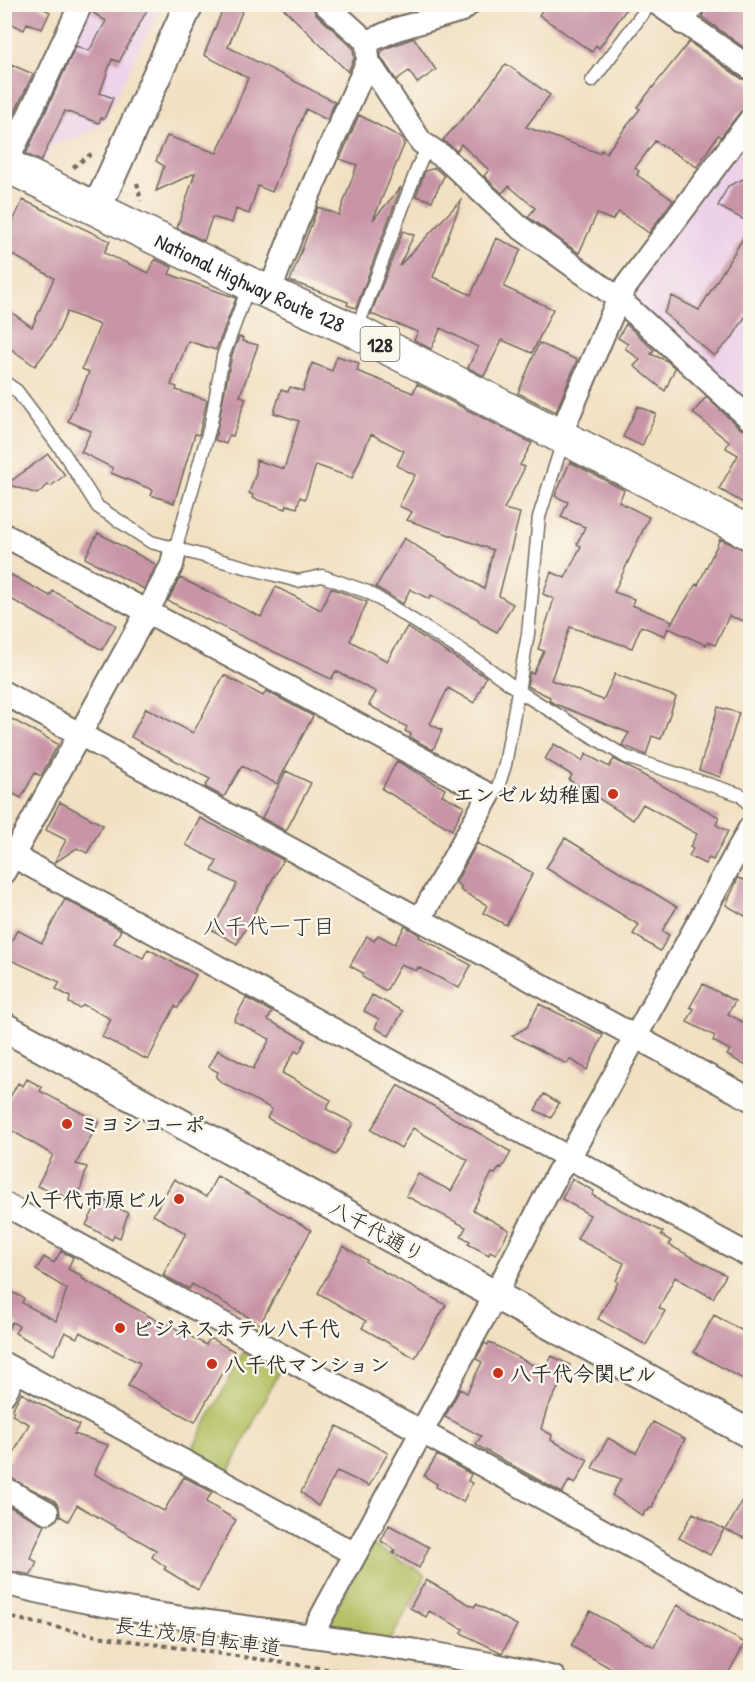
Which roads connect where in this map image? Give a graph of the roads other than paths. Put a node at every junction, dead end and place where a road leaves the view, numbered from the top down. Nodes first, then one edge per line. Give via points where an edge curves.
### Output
1 (81, 4) edge
2 (189, 4) edge
3 (325, 4) edge
4 (469, 4) edge
5 (650, 4) edge
6 (658, 4) edge
7 (688, 14) edge
8 (368, 52) junction
9 (750, 68) edge
10 (592, 81) dead end
11 (750, 120) edge
12 (428, 148) junction
13 (5, 164) edge
14 (96, 210) junction
15 (260, 288) junction
16 (619, 299) junction
17 (355, 331) junction
18 (4, 382) edge
19 (750, 419) edge
20 (564, 436) junction
21 (750, 533) edge
22 (4, 535) edge
23 (176, 550) junction
24 (147, 612) junction
25 (517, 689) junction
26 (4, 693) edge
27 (80, 734) junction
28 (489, 795) junction
29 (750, 806) edge
30 (750, 828) edge
31 (7, 860) edge
32 (420, 919) junction
33 (4, 1027) edge
34 (636, 1037) junction
35 (750, 1099) edge
36 (569, 1158) junction
37 (4, 1204) edge
38 (750, 1256) edge
39 (494, 1295) junction
40 (11, 1368) edge
41 (4, 1394) edge
42 (421, 1432) junction
43 (750, 1434) edge
44 (4, 1488) edge
45 (47, 1512) dead end
46 (355, 1554) junction
47 (4, 1583) edge
48 (750, 1611) edge
49 (311, 1636) junction
50 (554, 1677) edge

1 - 13 street
2 - 14 street
3 - 8 street
4 - 8 street via 462,10 397,28
5 - 10 lane
6 - 7 street
7 - 9 street
8 - 12 street via 417,137
8 - 15 street via 295,226
11 - 16 street
12 - 16 street via 445,158 518,226
12 - 17 lane
13 - 14 highway, National Highway Route 128 / 128
14 - 15 highway, National Highway Route 128 / 128
15 - 17 highway, National Highway Route 128 / 128
15 - 23 lane via 224,356 211,423
16 - 19 street
16 - 20 street via 565,424
17 - 20 highway, National Highway Route 128 / 128
18 - 23 lane via 17,391 57,443 98,507 151,542
20 - 21 highway, National Highway Route 128 / 128
20 - 25 lane via 539,517 528,634
22 - 24 street
23 - 24 street
23 - 25 lane via 298,581 322,576 368,592
24 - 27 street
24 - 28 street
25 - 28 lane via 505,765 498,787
25 - 29 lane via 626,758 741,795
26 - 27 street
27 - 31 street
27 - 32 street
28 - 32 street
30 - 34 street
31 - 36 street
32 - 34 street
33 - 39 street, 八千代通り
34 - 35 street
34 - 36 street
36 - 38 street
36 - 39 street
37 - 42 street
39 - 42 street
39 - 43 street, 八千代通り
40 - 41 street
40 - 46 street
42 - 46 street
42 - 48 street
44 - 45 street
46 - 49 street
47 - 49 street via 173,1616
49 - 50 street via 478,1659

